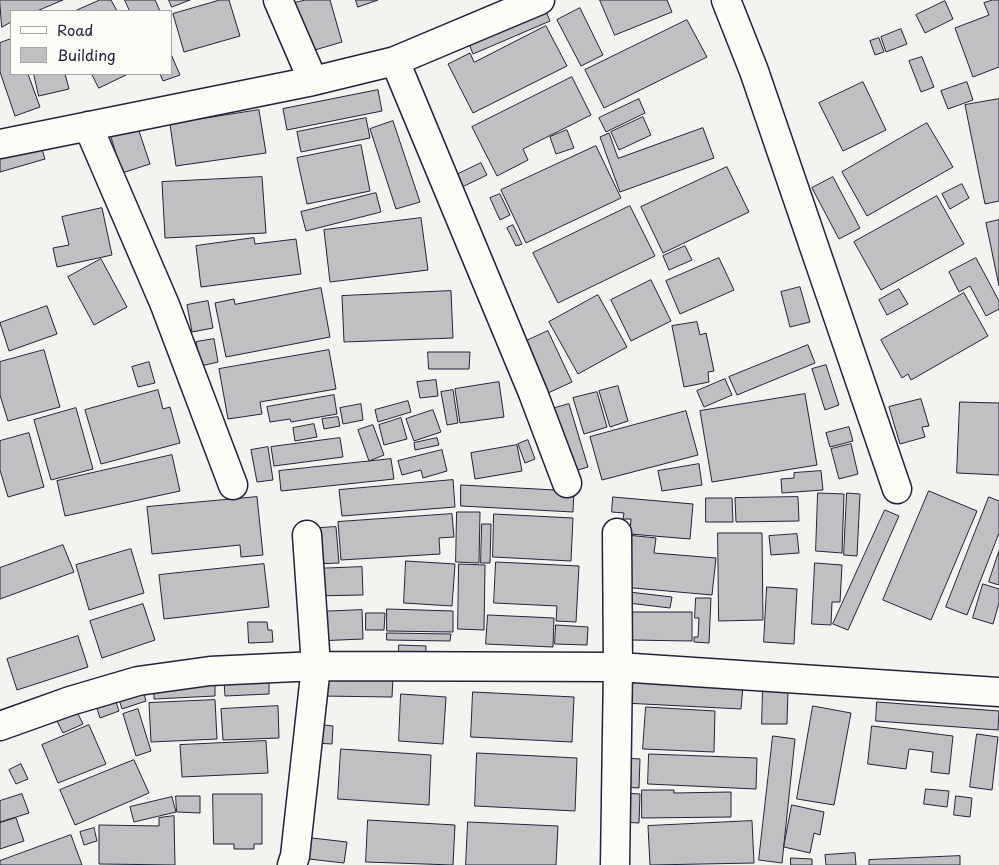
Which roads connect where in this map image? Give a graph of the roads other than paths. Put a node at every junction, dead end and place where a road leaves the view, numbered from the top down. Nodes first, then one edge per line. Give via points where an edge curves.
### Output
1 (278, 0) edge
2 (540, 0) edge
3 (726, 0) edge
4 (395, 61) junction
5 (313, 81) junction
6 (88, 126) junction
7 (1, 138) edge
8 (567, 483) dead end
9 (232, 485) dead end
10 (897, 489) dead end
11 (616, 533) dead end
12 (307, 535) dead end
13 (316, 666) junction
14 (618, 667) junction
15 (999, 692) edge
16 (0, 726) edge
17 (292, 865) edge
18 (615, 865) edge

1 - 5 street
2 - 4 street
3 - 10 street via 754,71
4 - 5 street
4 - 8 street
5 - 6 street
6 - 7 street
6 - 9 street via 164,305
11 - 14 street
12 - 13 street
13 - 14 street
13 - 16 street via 210,671 138,681
13 - 17 street
14 - 15 street
14 - 18 street

